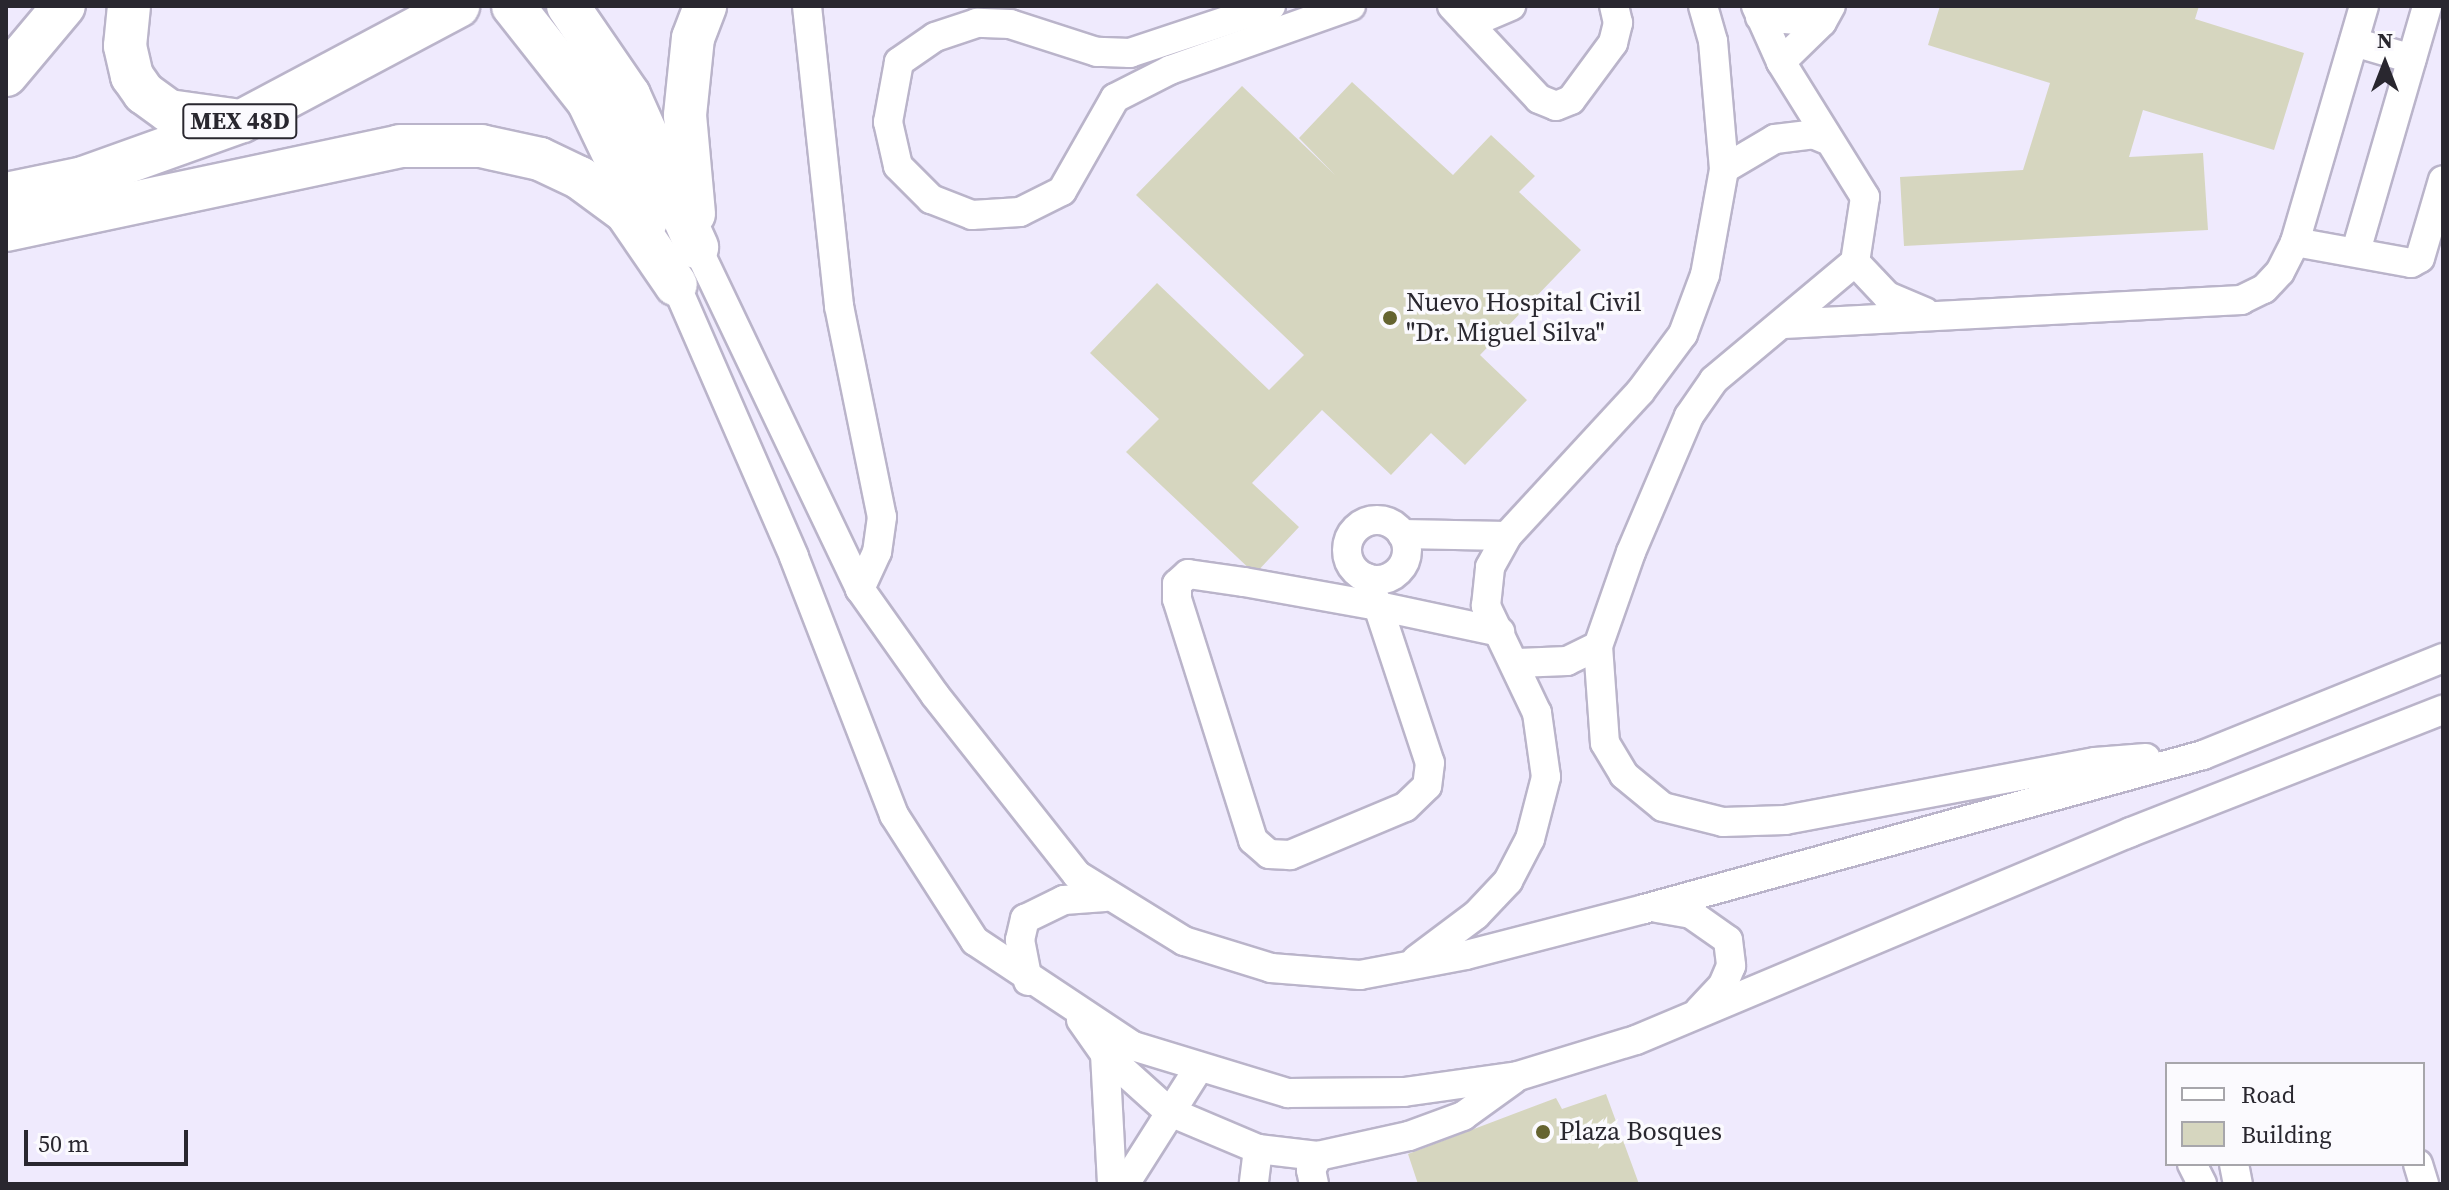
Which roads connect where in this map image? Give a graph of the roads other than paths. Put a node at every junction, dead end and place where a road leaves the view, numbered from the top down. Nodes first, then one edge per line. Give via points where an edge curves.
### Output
1 (64, 6) edge
2 (129, 6) edge
3 (458, 6) edge
4 (568, 6) edge
5 (705, 6) edge
6 (807, 6) edge
7 (1271, 6) edge
8 (1351, 6) edge
9 (1511, 6) edge
10 (1614, 6) edge
11 (1703, 6) edge
12 (2364, 6) edge
13 (2427, 6) edge
14 (1758, 12) edge
15 (520, 13) edge
16 (1827, 14) edge
17 (1460, 15) edge
18 (2354, 42) junction
19 (2412, 59) junction
20 (1781, 62) junction
21 (6, 75) edge
22 (242, 121) junction
23 (1825, 139) junction
24 (1724, 169) junction
25 (2443, 180) edge
26 (6, 194) edge
27 (6, 230) edge
28 (2295, 242) junction
29 (697, 247) junction
30 (2356, 251) junction
31 (1855, 262) junction
32 (676, 285) junction
33 (1933, 314) junction
34 (1784, 324) junction
35 (1402, 534) junction
36 (1507, 536) junction
37 (1359, 572) junction
38 (860, 589) junction
39 (1329, 598) junction
40 (1378, 606) junction
41 (1500, 632) junction
42 (1598, 646) junction
43 (2443, 658) edge
44 (1518, 663) junction
45 (2443, 710) edge
46 (2203, 755) junction
47 (1105, 897) junction
48 (1652, 907) junction
49 (1405, 967) junction
50 (1028, 981) junction
51 (1074, 1009) junction
52 (1694, 1017) junction
53 (1105, 1054) junction
54 (1198, 1069) junction
55 (1518, 1076) junction
56 (1168, 1111) junction
57 (1258, 1149) junction
58 (1318, 1156) junction
59 (2193, 1166) edge
60 (1112, 1184) edge
61 (1125, 1184) edge
62 (1254, 1184) edge
63 (1314, 1184) edge
64 (2202, 1184) edge

1 - 21 highway
2 - 22 highway via 125,46 132,76 144,93 169,111
3 - 22 highway, MEX 48D
4 - 29 highway via 629,95
5 - 29 highway via 693,38 685,115
6 - 38 street via 839,306 882,517 877,552
7 - 8 street via 1130,53 1082,48 1010,24 977,23 935,37 899,62 888,122 898,166 931,199 972,215 1020,212 1062,191 1115,98 1170,70
9 - 17 street
10 - 17 street via 1618,23 1613,43 1571,100 1556,106 1539,99
11 - 24 street via 1713,41
12 - 18 street
13 - 19 street
14 - 16 street
14 - 20 street
15 - 32 highway via 588,101
16 - 20 street
18 - 19 street
18 - 28 street
19 - 30 street
20 - 23 street
22 - 26 highway, MEX 48D via 83,178
23 - 24 street via 1813,134 1775,139
23 - 31 street via 1865,197
24 - 36 street via 1705,275 1683,334 1640,392
25 - 30 street via 2420,258 2411,263
27 - 32 highway via 400,146 481,146 540,159 580,178 626,212
28 - 30 street
28 - 33 street via 2280,272 2264,289 2241,300
29 - 38 street
31 - 33 street via 1887,296
31 - 34 street
32 - 50 street via 794,557 894,815 975,941
33 - 34 street
34 - 42 street via 1714,380 1689,416
35 - 36 street
35 - 37 street via 1403,564 1388,578
35 - 37 street via 1375,520 1356,528 1347,546
36 - 41 street via 1490,567 1486,606
37 - 39 street
37 - 40 street
38 - 47 street via 935,695 1068,863
39 - 40 street
39 - 40 street via 1188,574 1177,584 1177,599 1253,840 1269,854 1290,855 1405,807 1427,786 1430,763
40 - 41 street
41 - 44 street
42 - 44 street via 1567,661
42 - 46 street via 1605,743 1624,775 1663,807 1723,822 1785,820 2095,762
43 - 46 street
44 - 49 street via 1537,713 1546,777 1530,839 1508,881 1476,915
45 - 52 street via 2131,832
46 - 48 street
47 - 49 street via 1184,941 1271,968 1360,975
47 - 50 street via 1064,900 1025,919 1020,940
48 - 49 street
48 - 52 street via 1691,914 1728,940 1731,966 1723,985
50 - 51 street
51 - 53 street
51 - 54 street via 1133,1046
52 - 55 street
53 - 56 street
53 - 60 street
54 - 55 street via 1288,1093 1404,1092
54 - 56 street
55 - 58 street via 1463,1116 1409,1136
56 - 57 street
56 - 61 street
57 - 58 street
57 - 62 street
58 - 63 street via 1311,1170
59 - 64 street

